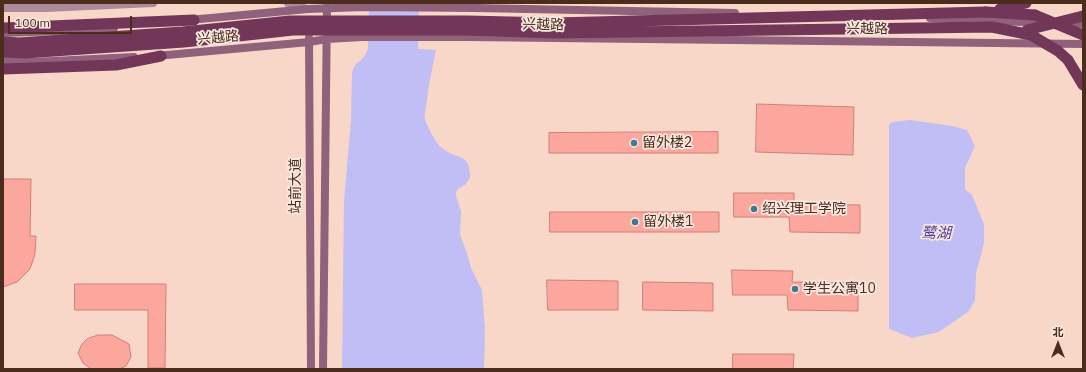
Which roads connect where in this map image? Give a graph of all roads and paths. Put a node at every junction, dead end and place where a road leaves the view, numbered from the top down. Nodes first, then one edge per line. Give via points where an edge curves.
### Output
1 (153, 3) edge
2 (288, 3) edge
3 (1026, 3) edge
4 (25, 6) edge
5 (46, 6) edge
6 (308, 6) edge
7 (327, 6) edge
8 (3, 8) edge
9 (986, 12) junction
10 (1083, 16) edge
11 (194, 20) junction
12 (1083, 24) edge
13 (992, 27) junction
14 (3, 28) edge
15 (3, 33) edge
16 (1083, 35) edge
17 (327, 39) junction
18 (3, 42) edge
19 (309, 42) junction
20 (1083, 44) edge
21 (3, 52) edge
22 (161, 56) junction
23 (3, 61) edge
24 (3, 69) edge
25 (1083, 85) edge
26 (311, 369) edge
27 (323, 369) edge

1 - 5 street
2 - 6 street
3 - 9 highway
4 - 5 street
4 - 8 street
6 - 7 main road, 兴越路
6 - 11 main road, 兴越路
6 - 19 main road, 站前大道
7 - 12 main road, 兴越路 via 875,16
7 - 17 main road, 站前大道
9 - 16 highway, bridge via 1035,15
9 - 18 highway, bridge via 555,23 290,21 183,32
10 - 13 highway, bridge via 1027,30
11 - 14 highway
11 - 15 main road, 兴越路 via 92,30
13 - 21 highway, bridge via 555,33 293,30 184,42 25,53
13 - 25 highway, bridge via 1031,35 1058,51 1068,60
17 - 19 main road, 兴越路
17 - 20 main road, 兴越路 via 468,37
17 - 27 main road, 站前大道
19 - 22 main road, 兴越路
19 - 26 main road, 站前大道
22 - 23 main road, 兴越路
22 - 24 highway via 116,66

